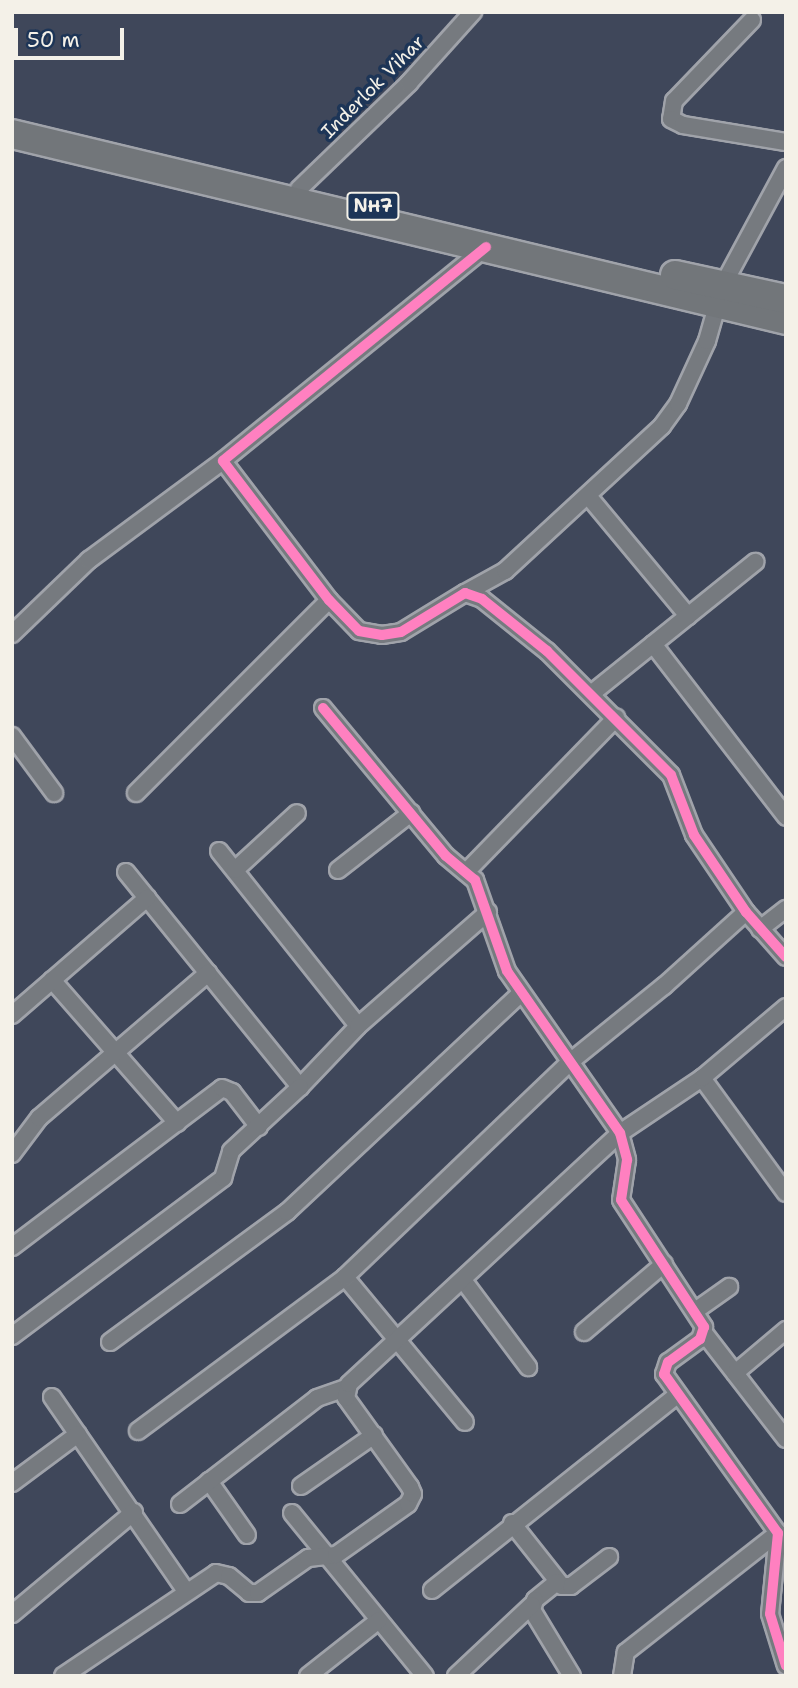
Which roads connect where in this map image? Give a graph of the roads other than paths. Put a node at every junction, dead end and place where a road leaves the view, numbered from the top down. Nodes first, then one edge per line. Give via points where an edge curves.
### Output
1 (473, 12) edge
2 (751, 20) dead end
3 (12, 117) edge
4 (12, 134) edge
5 (786, 142) edge
6 (786, 168) edge
7 (299, 189) junction
8 (486, 247) junction
9 (557, 256) junction
10 (721, 295) junction
11 (786, 299) edge
12 (786, 320) edge
13 (223, 461) junction
14 (589, 497) junction
15 (755, 562) dead end
16 (465, 593) junction
17 (329, 600) junction
18 (688, 616) junction
19 (12, 634) edge
20 (653, 644) junction
21 (591, 694) junction
22 (323, 708) dead end
23 (616, 718) junction
24 (12, 736) edge
25 (54, 793) dead end
26 (136, 793) dead end
27 (297, 813) dead end
28 (411, 813) junction
29 (786, 817) edge
30 (219, 851) dead end
31 (235, 870) junction
32 (338, 870) dead end
33 (467, 871) junction
34 (126, 872) dead end
35 (147, 898) junction
36 (786, 909) edge
37 (488, 912) junction
38 (746, 912) junction
39 (760, 929) junction
40 (786, 957) edge
41 (208, 973) junction
42 (52, 980) junction
43 (520, 994) junction
44 (786, 1007) edge
45 (12, 1015) edge
46 (358, 1026) junction
47 (119, 1053) junction
48 (570, 1062) junction
49 (702, 1078) junction
50 (300, 1087) junction
51 (177, 1123) junction
52 (259, 1127) junction
53 (620, 1133) junction
54 (12, 1154) edge
55 (786, 1193) edge
56 (12, 1247) edge
57 (664, 1264) junction
58 (345, 1277) junction
59 (463, 1280) junction
60 (729, 1287) dead end
61 (695, 1311) junction
62 (786, 1330) edge
63 (584, 1332) dead end
64 (704, 1333) junction
65 (12, 1336) edge
66 (399, 1340) junction
67 (110, 1342) dead end
68 (528, 1367) dead end
69 (735, 1373) junction
70 (346, 1388) junction
71 (51, 1396) dead end
72 (676, 1396) junction
73 (464, 1422) dead end
74 (138, 1431) dead end
75 (78, 1434) junction
76 (374, 1435) junction
77 (786, 1439) edge
78 (13, 1480) edge
79 (209, 1481) junction
80 (301, 1486) dead end
81 (180, 1504) dead end
82 (134, 1512) junction
83 (292, 1513) dead end
84 (512, 1523) junction
85 (778, 1533) junction
86 (247, 1535) dead end
87 (330, 1557) junction
88 (609, 1557) dead end
89 (557, 1583) junction
90 (432, 1590) dead end
91 (186, 1591) junction
92 (532, 1605) junction
93 (12, 1614) edge
94 (379, 1620) junction
95 (786, 1666) edge
96 (63, 1676) edge
97 (308, 1676) edge
98 (425, 1676) edge
99 (456, 1676) edge
100 (572, 1676) edge
101 (622, 1676) edge

1 - 7 street, Inderlok Vihar via 409,83
2 - 5 street via 674,101 671,119 683,125
3 - 7 highway, NH7
4 - 8 highway, NH7
6 - 10 street
7 - 9 highway, NH7
8 - 9 highway, NH7
8 - 13 street
9 - 10 highway, NH7
10 - 11 highway, NH7
10 - 12 highway, NH7
10 - 14 street via 678,404 662,426
13 - 17 street
13 - 19 street via 89,560
14 - 16 street via 505,571
14 - 18 street
15 - 18 street
16 - 17 street via 401,632 382,635 359,631
16 - 21 street via 493,608
17 - 26 street
18 - 20 street
20 - 21 street
20 - 29 street
21 - 23 street
22 - 28 street
23 - 33 street
23 - 38 street via 671,775 687,824
24 - 25 street
27 - 31 street
28 - 32 street
28 - 33 street via 446,856
30 - 31 street
31 - 46 street
33 - 37 street
34 - 35 street
35 - 41 street
35 - 42 street
36 - 39 street
37 - 43 street via 502,961
37 - 46 street
38 - 39 street
38 - 48 street
39 - 40 street
41 - 47 street
41 - 50 street
42 - 45 street
42 - 47 street
43 - 48 street
43 - 67 street via 287,1212
44 - 49 street
46 - 50 street
47 - 51 street
47 - 54 street via 39,1118
48 - 53 street
48 - 58 street
49 - 53 street
49 - 55 street
50 - 52 street
51 - 52 street via 225,1088
51 - 56 street
52 - 65 street via 231,1151 223,1178
53 - 57 street via 626,1160 621,1200
53 - 59 street
57 - 61 street
57 - 63 street
58 - 66 street
58 - 74 street
59 - 66 street
59 - 68 street
60 - 61 street
61 - 64 street
62 - 69 street
64 - 69 street
64 - 72 street via 665,1367
66 - 70 street
66 - 73 street
69 - 77 street
70 - 76 street via 346,1398
70 - 79 street via 317,1398
71 - 75 street
72 - 84 street
72 - 85 street
75 - 78 street
75 - 82 street
76 - 80 street
76 - 87 street via 410,1487 412,1499
79 - 81 street
79 - 86 street
82 - 91 street
82 - 93 street
83 - 87 street
84 - 89 street
84 - 90 street
85 - 95 street via 770,1614
85 - 101 street via 625,1652
87 - 91 street via 308,1558 254,1594 220,1572
87 - 94 street
88 - 89 street via 571,1586
89 - 92 street
91 - 96 street
92 - 99 street
92 - 100 street
94 - 97 street
94 - 98 street

